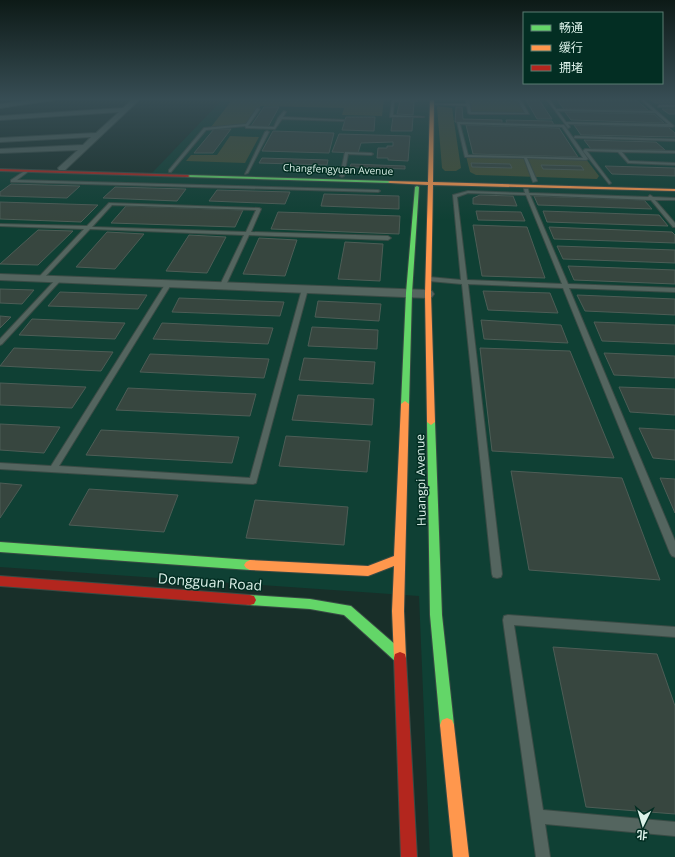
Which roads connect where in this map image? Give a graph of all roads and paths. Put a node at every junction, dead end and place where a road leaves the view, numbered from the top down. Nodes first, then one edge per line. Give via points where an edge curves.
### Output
1 (92, 140) edge
2 (197, 140) edge
3 (263, 140) edge
4 (428, 140) edge
5 (462, 140) edge
6 (573, 140) edge
7 (577, 140) edge
8 (84, 147) junction
9 (584, 150) junction
10 (0, 151) edge
11 (619, 151) junction
12 (675, 152) edge
13 (371, 154) dead end
14 (524, 157) junction
15 (675, 164) edge
16 (0, 166) edge
17 (62, 168) junction
18 (0, 170) edge
19 (27, 171) junction
20 (170, 171) junction
21 (246, 173) junction
22 (342, 176) junction
23 (418, 177) junction
24 (314, 179) junction
25 (431, 180) junction
26 (535, 181) junction
27 (608, 183) junction
28 (675, 185) edge
29 (310, 189) junction
30 (644, 189) junction
31 (526, 190) junction
32 (675, 190) edge
33 (378, 191) dead end
34 (652, 198) junction
35 (675, 199) edge
36 (0, 225) edge
37 (675, 226) edge
38 (88, 227) junction
39 (247, 234) junction
40 (388, 238) dead end
41 (0, 277) edge
42 (40, 279) junction
43 (59, 279) junction
44 (429, 279) junction
45 (464, 282) junction
46 (169, 284) junction
47 (223, 285) junction
48 (565, 286) junction
49 (305, 289) junction
50 (675, 290) edge
51 (409, 293) junction
52 (428, 294) junction
53 (0, 343) edge
54 (0, 466) edge
55 (53, 469) junction
56 (0, 547) edge
57 (675, 553) edge
58 (400, 558) junction
59 (497, 574) dead end
60 (0, 581) edge
61 (675, 632) edge
62 (400, 657) junction
63 (537, 816) junction
64 (675, 830) edge
65 (409, 857) edge
66 (461, 857) edge
67 (543, 857) edge

1 - 8 street
2 - 20 lane
3 - 21 lane
4 - 25 street, Huangpi Avenue
5 - 14 lane via 466,156
6 - 14 lane via 586,159
7 - 9 lane
8 - 10 street
8 - 17 street
9 - 11 lane
9 - 27 lane
11 - 12 lane
11 - 15 lane via 628,162
13 - 22 lane via 346,153
14 - 26 lane
16 - 17 street, Changfengyuan Avenue
17 - 20 street, Changfengyuan Avenue
18 - 19 street, Changfengyuan Avenue
19 - 24 street, Changfengyuan Avenue
19 - 29 lane via 13,181
20 - 21 street, Changfengyuan Avenue
21 - 22 street, Changfengyuan Avenue
22 - 23 street, Changfengyuan Avenue
23 - 24 street, Changfengyuan Avenue
23 - 25 street, Changfengyuan Avenue
23 - 51 street, Huangpi Avenue
24 - 29 lane
25 - 26 street, Changfengyuan Avenue
25 - 31 street, Changfengyuan Avenue
25 - 44 street, Huangpi Avenue
26 - 27 street, Changfengyuan Avenue
27 - 28 street, Changfengyuan Avenue
29 - 33 lane
30 - 31 street, Changfengyuan Avenue
30 - 32 street, Changfengyuan Avenue
30 - 34 lane
31 - 34 lane
31 - 45 lane via 468,192 455,196
31 - 48 lane
34 - 35 lane
34 - 37 lane
36 - 38 lane
38 - 39 lane
38 - 39 lane via 111,204 259,209
38 - 42 lane
39 - 40 lane
39 - 47 lane
41 - 42 street
42 - 43 street
43 - 46 street
43 - 53 lane
44 - 45 lane
44 - 52 street, Huangpi Avenue
45 - 48 lane
45 - 59 lane
46 - 47 street
46 - 55 lane
47 - 49 street
48 - 50 lane
48 - 57 lane
49 - 51 street
49 - 55 lane via 253,481
51 - 52 street
51 - 58 street, Huangpi Avenue
52 - 66 street, Huangpi Avenue via 436,615
54 - 55 lane
56 - 58 street, Dongguan Road via 368,571
58 - 62 street, Huangpi Avenue
60 - 62 street, Dongguan Road via 310,604 347,610
61 - 63 lane via 508,620
62 - 65 street, Huangpi Avenue
63 - 64 lane
63 - 67 lane

